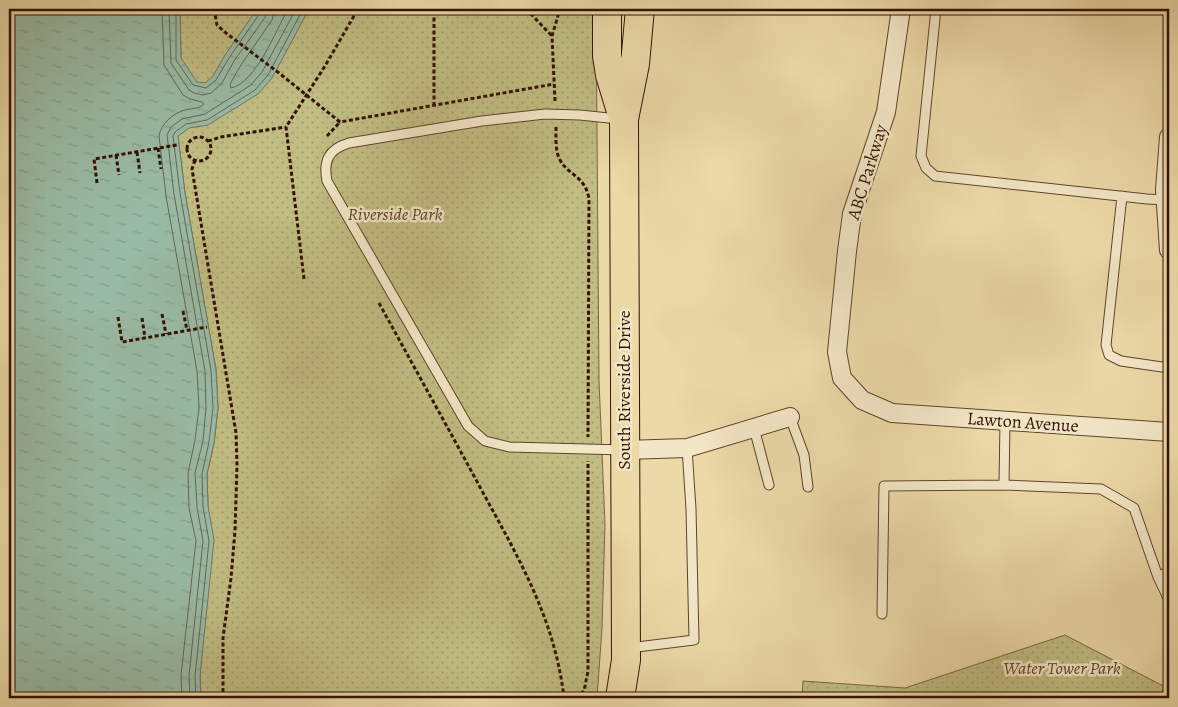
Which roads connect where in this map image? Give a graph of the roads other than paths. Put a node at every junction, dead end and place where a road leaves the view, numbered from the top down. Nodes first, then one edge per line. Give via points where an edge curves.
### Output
1 (607, 9) edge
2 (640, 9) edge
3 (901, 9) edge
4 (936, 9) edge
5 (624, 120) junction
6 (1169, 136) edge
7 (1122, 196) junction
8 (1166, 200) junction
9 (1169, 250) edge
10 (1169, 368) edge
11 (879, 407) joint
12 (790, 417) joint
13 (1005, 421) junction
14 (754, 428) junction
15 (1169, 432) edge
16 (687, 448) junction
17 (625, 450) junction
18 (769, 485) dead end
19 (1004, 485) junction
20 (808, 487) dead end
21 (1169, 571) edge
22 (1158, 577) junction
23 (1169, 600) edge
24 (882, 614) dead end
25 (626, 654) junction
26 (620, 698) edge
27 (634, 698) edge

1 - 5 main road, South Riverside Drive via 607,56
2 - 5 main road, South Riverside Drive via 635,64
3 - 11 street, ABC Parkway via 886,112 852,214 837,352 842,378 862,400
4 - 7 lane via 921,156 926,168 936,176
5 - 17 main road, South Riverside Drive
5 - 17 lane via 555,114 482,121 350,142 332,152 325,171 327,181 468,426 496,445
6 - 8 street
7 - 8 lane
7 - 10 lane via 1106,344 1109,355 1121,361
8 - 9 street
11 - 13 street, Lawton Avenue via 892,413
12 - 14 street
12 - 20 lane via 804,455
13 - 15 street, Lawton Avenue
13 - 19 lane
14 - 16 street
14 - 18 lane
16 - 17 street
16 - 25 lane via 694,640
17 - 25 main road, South Riverside Drive
19 - 22 lane via 1101,489 1134,508
19 - 24 lane via 884,486
21 - 22 lane
22 - 23 lane
25 - 26 main road, South Riverside Drive
25 - 27 main road, South Riverside Drive

